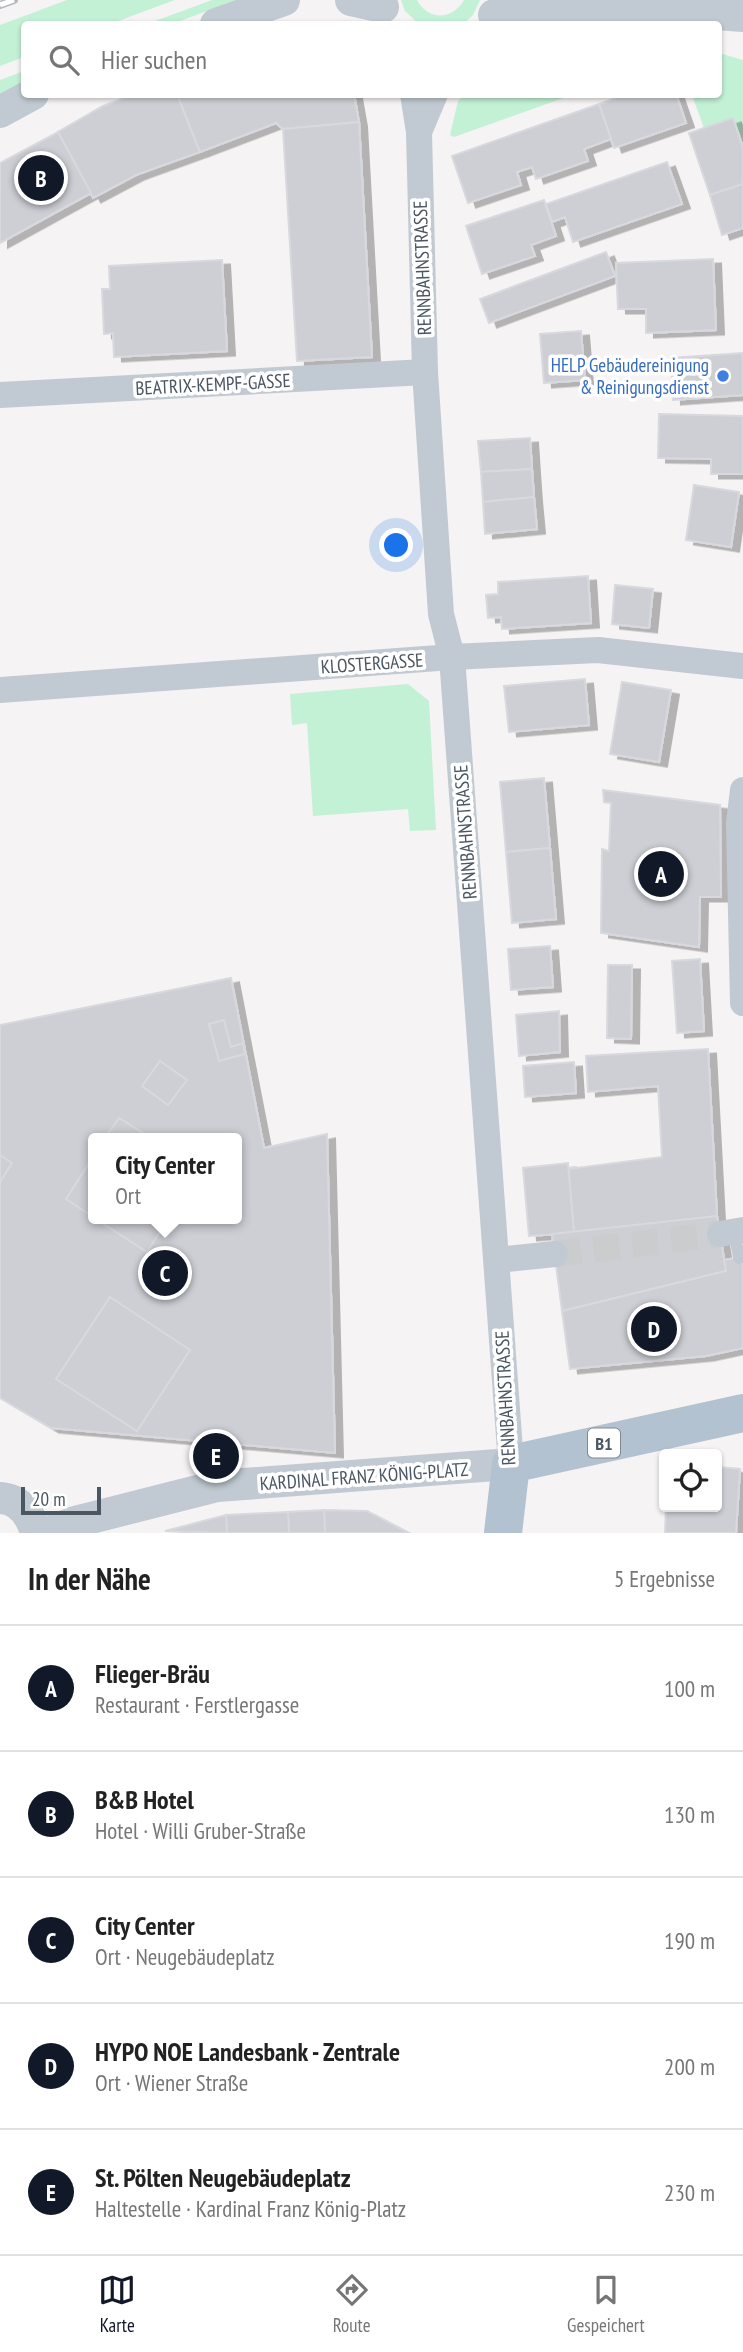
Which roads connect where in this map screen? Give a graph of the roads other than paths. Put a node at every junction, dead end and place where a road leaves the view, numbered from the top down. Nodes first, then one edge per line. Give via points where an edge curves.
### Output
1 (284, 0) edge
2 (351, 0) edge
3 (590, 0) edge
4 (626, 7) junction
5 (385, 10) edge
6 (493, 13) edge
7 (743, 16) edge
8 (224, 21) edge
9 (26, 98) edge
10 (414, 98) edge
11 (433, 98) edge
12 (0, 112) edge
13 (419, 132) junction
14 (425, 372) junction
15 (0, 395) edge
16 (452, 657) junction
17 (743, 666) edge
18 (0, 690) edge
19 (743, 790) edge
20 (743, 1003) edge
21 (732, 1232) edge
22 (555, 1254) tunnel mouth
23 (739, 1258) dead end
24 (497, 1259) junction
25 (743, 1412) edge
26 (511, 1464) junction
27 (0, 1498) edge
28 (36, 1533) edge
29 (46, 1533) edge
30 (503, 1533) edge

1 - 8 street
2 - 5 street
3 - 4 street
4 - 6 street
4 - 7 street
9 - 12 street
10 - 13 street, RENNBAHNSTRASSE
11 - 13 street, RENNBAHNSTRASSE
13 - 14 street, RENNBAHNSTRASSE
14 - 15 street, BEATRIX-KEMPF-GASSE
14 - 16 street, RENNBAHNSTRASSE via 441,614
16 - 17 street, KLOSTERGASSE via 597,650
16 - 18 street, KLOSTERGASSE
16 - 24 street, RENNBAHNSTRASSE
19 - 20 street via 739,822
21 - 23 lane
22 - 24 street
24 - 26 street, RENNBAHNSTRASSE
25 - 26 main road, B1
26 - 29 street, KARDINAL FRANZ KÖNIG-PLATZ via 217,1486
26 - 30 main road, RENNBAHNSTRASSE
27 - 28 street via 22,1506

